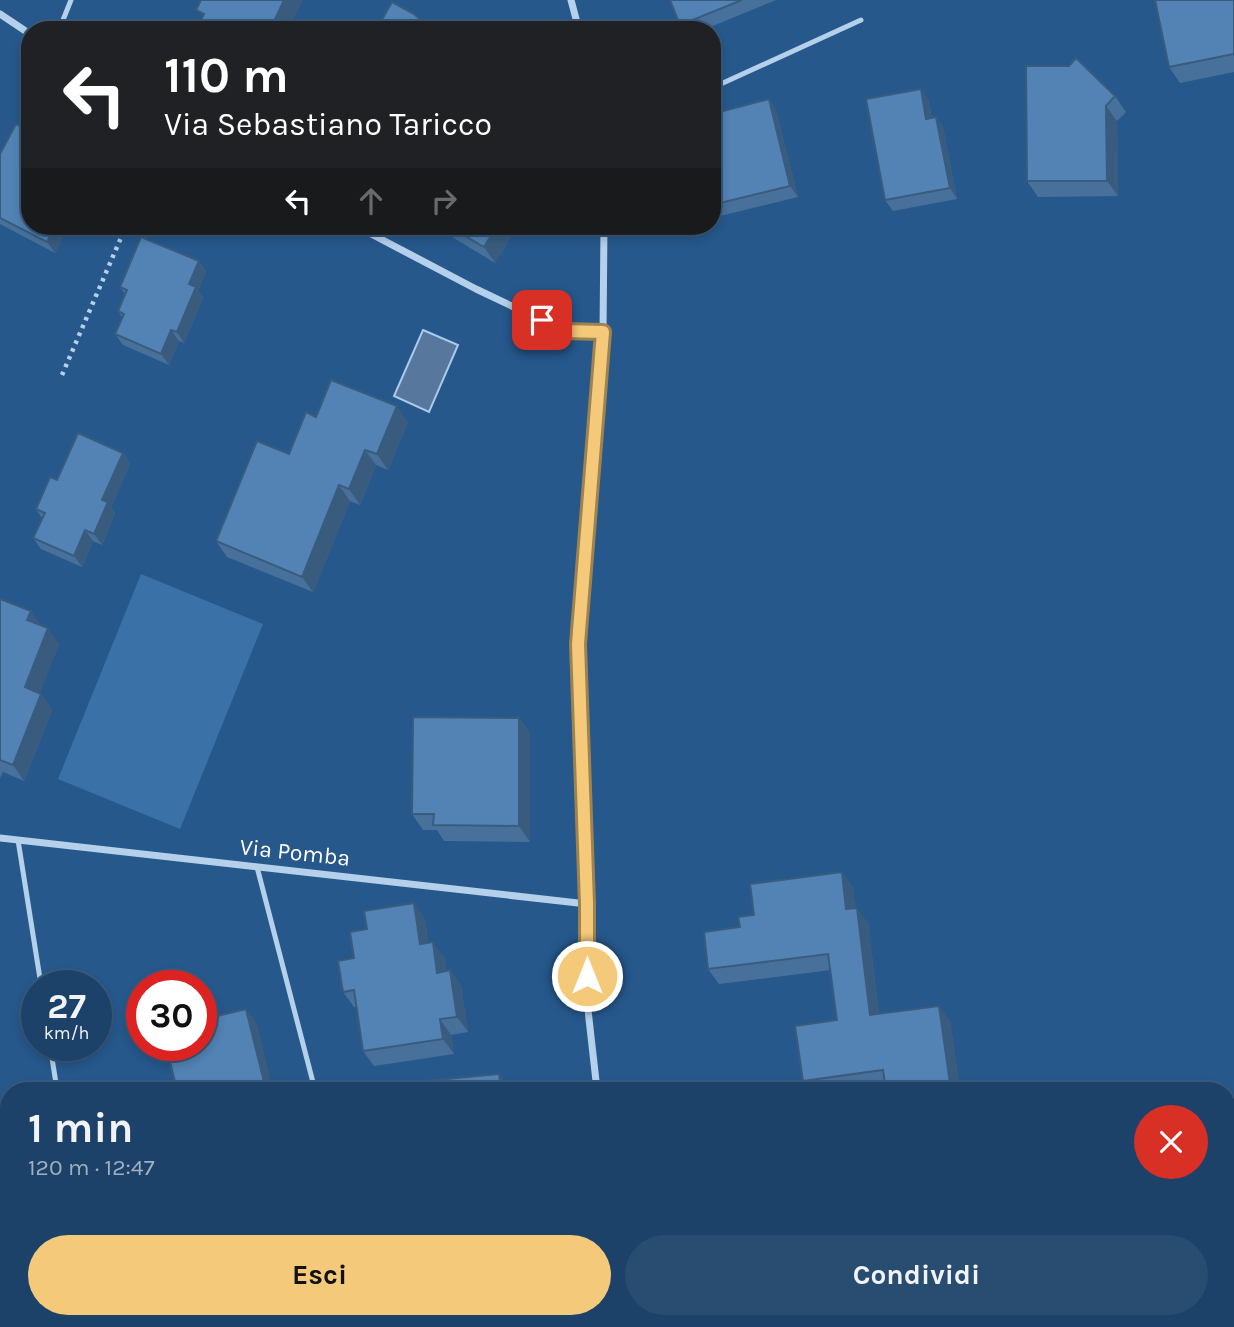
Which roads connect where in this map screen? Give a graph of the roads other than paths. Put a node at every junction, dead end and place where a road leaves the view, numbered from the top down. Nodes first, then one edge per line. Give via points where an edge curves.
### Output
1 (71, 0) edge
2 (571, 0) edge
3 (0, 14) edge
4 (861, 20) dead end
5 (63, 21) edge
6 (577, 21) edge
7 (21, 28) edge
8 (721, 84) edge
9 (373, 235) edge
10 (604, 235) edge
11 (603, 332) junction
12 (0, 838) edge
13 (18, 840) junction
14 (257, 867) junction
15 (587, 904) junction
16 (39, 970) edge
17 (52, 1061) edge
18 (56, 1082) edge
19 (313, 1082) edge
20 (596, 1082) edge

1 - 5 lane
2 - 6 street
3 - 7 street
4 - 8 lane
9 - 11 street via 564,331
10 - 11 street
11 - 15 street via 578,644
12 - 13 street, Via Pomba
13 - 14 street, Via Pomba
13 - 16 lane
14 - 15 street, Via Pomba
14 - 19 lane
15 - 20 street via 587,1000
17 - 18 lane

